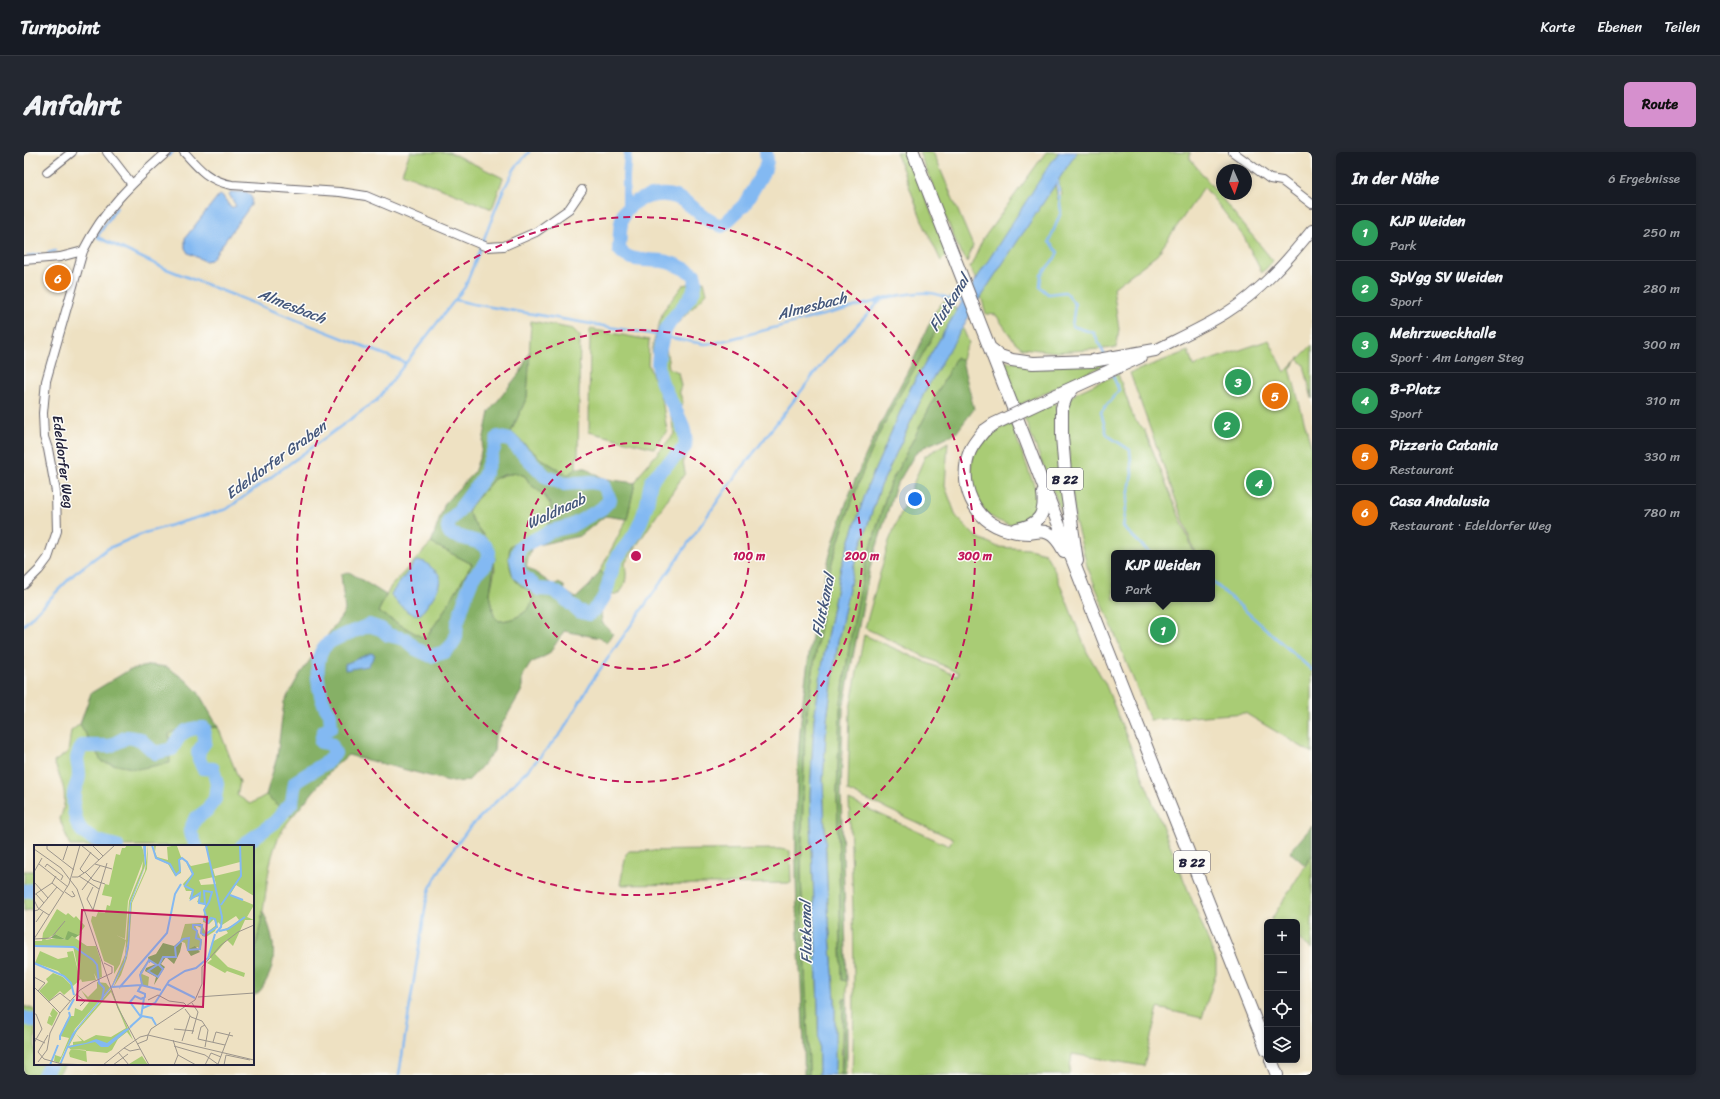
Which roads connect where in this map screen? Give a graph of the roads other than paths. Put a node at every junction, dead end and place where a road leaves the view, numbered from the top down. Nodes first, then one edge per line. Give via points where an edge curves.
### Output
1 (72, 152) edge
2 (107, 152) edge
3 (167, 152) edge
4 (184, 152) edge
5 (913, 152) edge
6 (1233, 152) edge
7 (47, 172) dead end
8 (131, 183) junction
9 (582, 190) dead end
10 (1312, 204) edge
11 (1312, 230) edge
12 (83, 252) junction
13 (24, 260) edge
14 (990, 348) junction
15 (1155, 350) joint
16 (1129, 358) junction
17 (1074, 387) junction
18 (1038, 471) junction
19 (1008, 530) junction
20 (1078, 574) junction
21 (24, 585) edge
22 (1264, 1042) edge
23 (1272, 1063) edge
24 (1277, 1075) edge

1 - 7 street
2 - 8 street
3 - 8 street, Edeldorfer Weg
4 - 9 street via 207,176 218,182 366,196 487,247 504,246 536,232 569,209
5 - 14 main road, B 22
6 - 10 street via 1270,180 1282,181
8 - 12 street, Edeldorfer Weg via 101,220
11 - 15 street via 1288,260 1262,286 1226,314
12 - 13 street
12 - 21 street, Edeldorfer Weg via 46,380 44,437 56,492 57,531 48,558
14 - 16 main road via 1000,356 1033,363
14 - 18 main road, B 22
15 - 16 main road
16 - 17 main road
17 - 19 main road, bridge via 994,424 984,431 970,451 965,477 977,510 997,526
17 - 20 main road, B 22 via 1062,408 1062,436 1064,472
18 - 19 main road via 1044,504 1042,515 1028,527
18 - 20 main road, B 22
19 - 20 main road via 1046,532 1054,536
20 - 22 main road, B 22
23 - 24 main road

